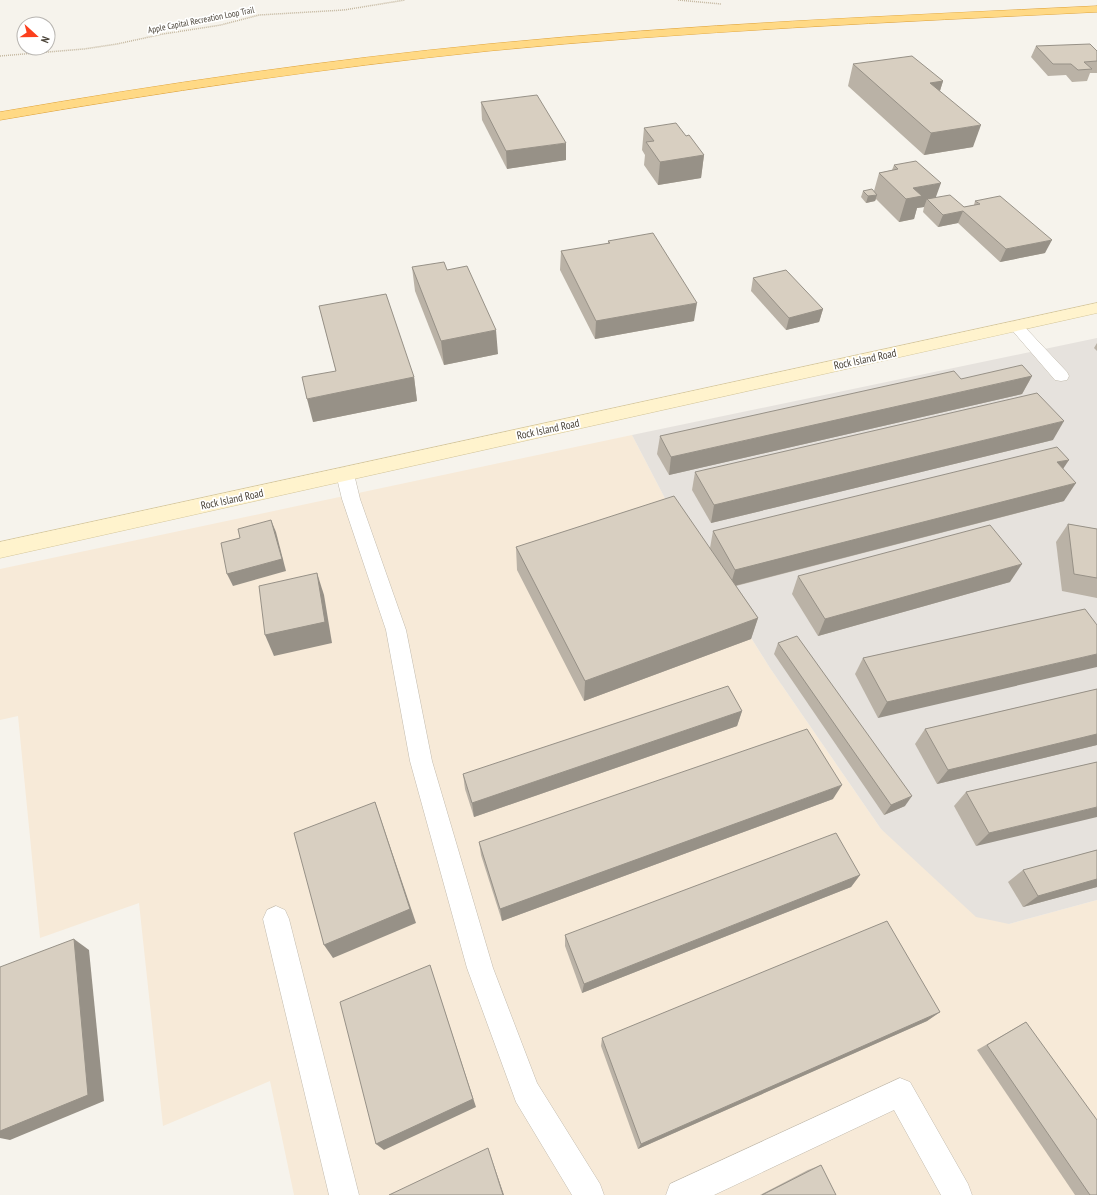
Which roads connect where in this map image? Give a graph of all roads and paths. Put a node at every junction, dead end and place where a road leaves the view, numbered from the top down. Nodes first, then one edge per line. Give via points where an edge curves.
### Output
1 (405, 0) edge
2 (1020, 2) dead end
3 (1097, 8) edge
4 (698, 31) junction
5 (0, 56) edge
6 (0, 116) edge
7 (1097, 308) edge
8 (1016, 326) junction
9 (1061, 376) dead end
10 (345, 474) junction
11 (0, 550) edge
12 (276, 919) dead end
13 (344, 1195) edge
14 (589, 1195) edge
15 (681, 1195) edge
16 (957, 1195) edge

1 - 5 path, Apple Capital Recreation Loop Trail via 344,10 259,16 84,49
2 - 4 highway via 839,16
3 - 4 highway
4 - 6 highway via 540,43 330,66
7 - 8 main road, Rock Island Road
8 - 9 lane
8 - 10 main road, Rock Island Road
10 - 11 main road, Rock Island Road
10 - 14 lane via 351,499 396,630 421,761 480,968 526,1092
12 - 13 lane
15 - 16 lane via 900,1092

